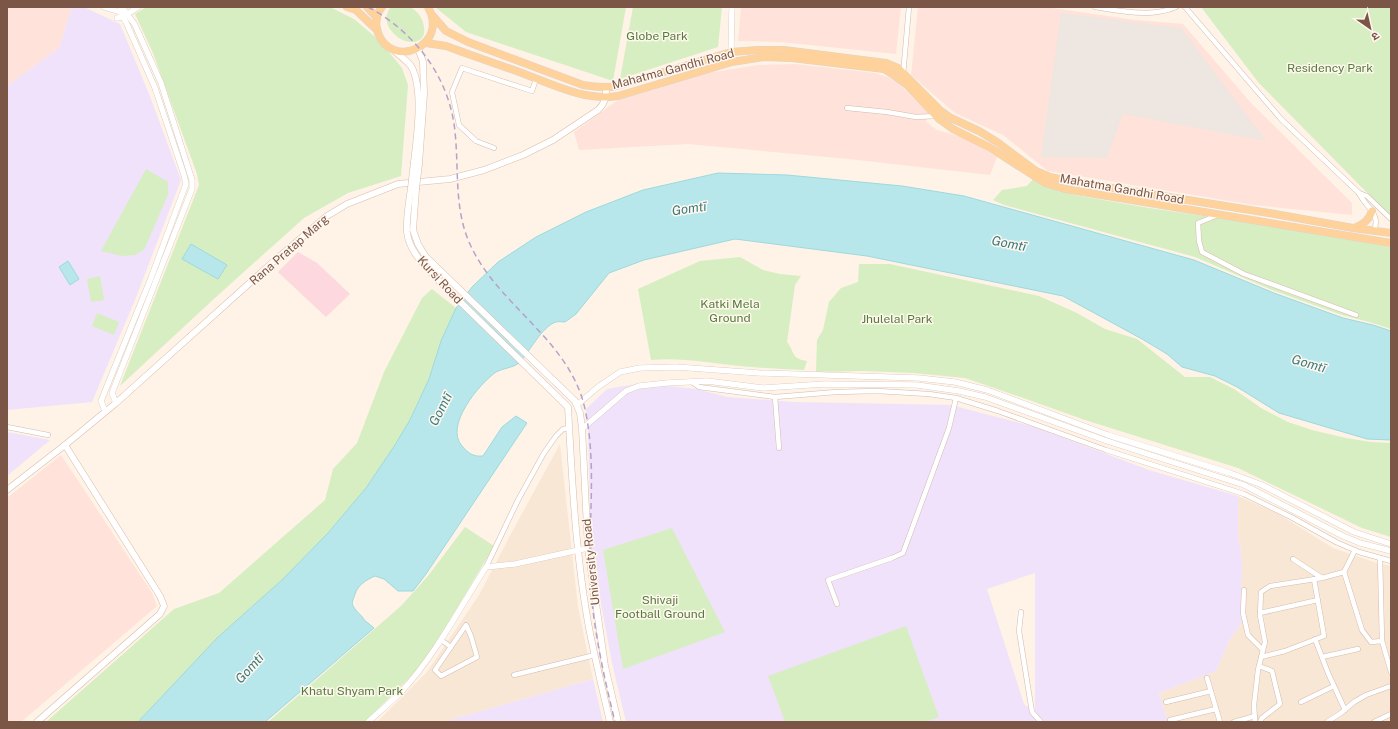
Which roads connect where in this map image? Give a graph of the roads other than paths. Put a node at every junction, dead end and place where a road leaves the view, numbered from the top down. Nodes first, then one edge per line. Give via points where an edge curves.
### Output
1 (104, 7) edge
2 (138, 7) edge
3 (347, 7) edge
4 (367, 7) edge
5 (382, 7) edge
6 (428, 7) edge
7 (732, 7) edge
8 (909, 7) edge
9 (1095, 7) edge
10 (1176, 7) edge
11 (1185, 7) edge
12 (124, 11) edge
13 (432, 15) junction
14 (377, 18) junction
15 (377, 30) junction
16 (426, 42) junction
17 (418, 48) junction
18 (392, 49) junction
19 (731, 52) junction
20 (831, 59) junction
21 (732, 62) junction
22 (902, 77) junction
23 (536, 78) junction
24 (606, 88) junction
25 (606, 98) junction
26 (846, 108) dead end
27 (939, 114) junction
28 (494, 148) dead end
29 (417, 163) junction
30 (414, 189) junction
31 (1359, 193) junction
32 (1372, 212) junction
33 (1220, 215) junction
34 (1391, 219) edge
35 (1353, 228) junction
36 (1374, 231) junction
37 (1391, 233) edge
38 (1391, 243) edge
39 (1356, 315) dead end
40 (692, 382) junction
41 (775, 397) junction
42 (956, 398) junction
43 (116, 403) junction
44 (576, 403) junction
45 (568, 407) joint
46 (105, 411) junction
47 (7, 427) edge
48 (569, 428) junction
49 (582, 429) junction
50 (48, 435) dead end
51 (65, 445) junction
52 (780, 448) dead end
53 (7, 490) edge
54 (1391, 544) edge
55 (588, 548) junction
56 (579, 550) junction
57 (1355, 550) junction
58 (1391, 551) edge
59 (1380, 558) junction
60 (1293, 559) dead end
61 (1391, 561) edge
62 (486, 567) junction
63 (1344, 572) junction
64 (1322, 578) junction
65 (1314, 579) junction
66 (1244, 590) dead end
67 (1318, 600) junction
68 (837, 604) dead end
69 (1021, 612) dead end
70 (1260, 613) junction
71 (441, 640) junction
72 (1315, 640) junction
73 (1382, 641) junction
74 (450, 647) junction
75 (1358, 649) dead end
76 (1263, 650) junction
77 (595, 654) junction
78 (1261, 657) junction
79 (1322, 657) junction
80 (1259, 666) junction
81 (1391, 672) edge
82 (514, 674) dead end
83 (1207, 678) dead end
84 (609, 684) junction
85 (602, 685) junction
86 (1334, 686) junction
87 (1391, 686) edge
88 (1211, 691) junction
89 (1166, 702) dead end
90 (1301, 702) dead end
91 (1216, 709) junction
92 (1345, 710) junction
93 (1391, 714) edge
94 (1255, 716) junction
95 (374, 719) edge
96 (1170, 720) dead end
97 (37, 722) edge
98 (368, 722) edge
99 (610, 722) edge
100 (618, 722) edge
101 (1041, 722) edge
102 (1220, 722) edge
103 (1234, 722) edge
104 (1255, 722) edge
105 (1260, 722) edge
106 (1327, 722) edge
107 (1374, 722) edge

1 - 12 street
2 - 12 street
3 - 15 main road via 356,10
4 - 14 main road
5 - 14 main road
6 - 13 main road, Mahatma Gandhi Road
7 - 19 street
8 - 22 street
9 - 10 street via 1138,13 1166,11
11 - 31 street via 1281,119
12 - 43 street via 135,25 161,84 192,180 192,189 112,393
12 - 46 street via 155,88 186,184 101,401
13 - 16 main road via 432,30
13 - 24 main road, Mahatma Gandhi Road via 446,31 468,42 583,85
14 - 15 main road
15 - 18 main road via 385,44
16 - 17 main road
16 - 23 main road, Mahatma Gandhi Road via 446,46
17 - 18 main road via 401,52
17 - 29 main road, Kursi Road via 423,62 424,94
18 - 29 main road, Kursi Road via 410,65 418,87
19 - 20 main road, Mahatma Gandhi Road via 784,50
19 - 21 street
19 - 24 main road, Mahatma Gandhi Road
20 - 21 main road, Mahatma Gandhi Road via 764,57
20 - 22 main road, Mahatma Gandhi Road via 884,69
21 - 25 main road, Mahatma Gandhi Road
22 - 27 main road, Mahatma Gandhi Road
23 - 25 main road, Mahatma Gandhi Road via 581,94
23 - 28 street via 532,91 462,68 452,92 459,125 476,141
24 - 25 main road
25 - 43 main road, Rana Pratap Marg via 603,105 578,124 522,155 484,170 450,179 398,184 353,202 327,216
26 - 27 street via 916,117
27 - 33 main road, Mahatma Gandhi Road via 953,129 989,147 1046,183 1065,189
27 - 35 main road, Mahatma Gandhi Road via 979,131 1036,171 1050,177
29 - 30 main road, Kursi Road, bridge
30 - 44 main road, Kursi Road via 413,230 426,258
30 - 45 main road, Kursi Road via 408,210 407,233 411,247 420,260
31 - 32 street
31 - 34 street via 1367,196
32 - 35 main road via 1368,220
32 - 36 street via 1377,220
33 - 38 main road, Mahatma Gandhi Road
33 - 39 street via 1198,223 1202,252 1244,274
35 - 36 main road, Mahatma Gandhi Road
36 - 37 main road, Mahatma Gandhi Road
40 - 41 street via 699,387
40 - 49 street via 667,382 639,386 626,391
40 - 58 street via 718,382 763,388 825,384 917,385 985,397 1107,441 1244,485 1343,536
41 - 42 street via 877,391
41 - 52 street
42 - 57 street via 1244,494
42 - 68 street via 950,428 903,553 828,580
43 - 46 main road, Rana Pratap Marg
44 - 49 main road, University Road
44 - 54 street via 620,372 640,368 683,367 759,374 919,378 955,382 987,390 1108,435 1236,475 1262,485 1354,532
45 - 48 main road, University Road
46 - 51 main road, Rana Pratap Marg
47 - 50 street
48 - 56 main road, University Road
48 - 62 street via 563,429 556,436 544,453
49 - 55 main road, University Road
51 - 53 main road, Rana Pratap Marg
51 - 97 main road via 164,606 160,614
55 - 56 street
55 - 84 main road, University Road
56 - 62 street via 515,564
56 - 77 main road, University Road
57 - 59 street
57 - 63 street
59 - 61 street
59 - 73 street
60 - 64 street
62 - 71 street
63 - 64 street
63 - 73 street via 1362,630 1371,642
64 - 65 street
65 - 67 street
65 - 70 street via 1270,586 1261,592
66 - 76 street via 1243,613 1248,635
67 - 70 street
67 - 72 street via 1324,636
69 - 101 street via 1019,631 1032,712
70 - 76 street via 1265,642
71 - 74 street
71 - 95 street via 401,692
72 - 78 street
72 - 79 street
73 - 81 street
74 - 74 street via 435,670 441,676 477,657 466,625
75 - 79 street
76 - 78 street
77 - 82 street
77 - 85 main road, University Road
78 - 80 street
79 - 86 street
80 - 94 street
80 - 105 street via 1272,670 1280,704
83 - 88 street
84 - 85 main road
84 - 100 main road, University Road
85 - 99 main road, University Road
86 - 90 street
86 - 92 street
87 - 92 street via 1366,695
88 - 89 street
88 - 91 street
91 - 96 street
91 - 102 street
92 - 106 street
93 - 107 street
94 - 103 street
94 - 104 street
95 - 98 street

